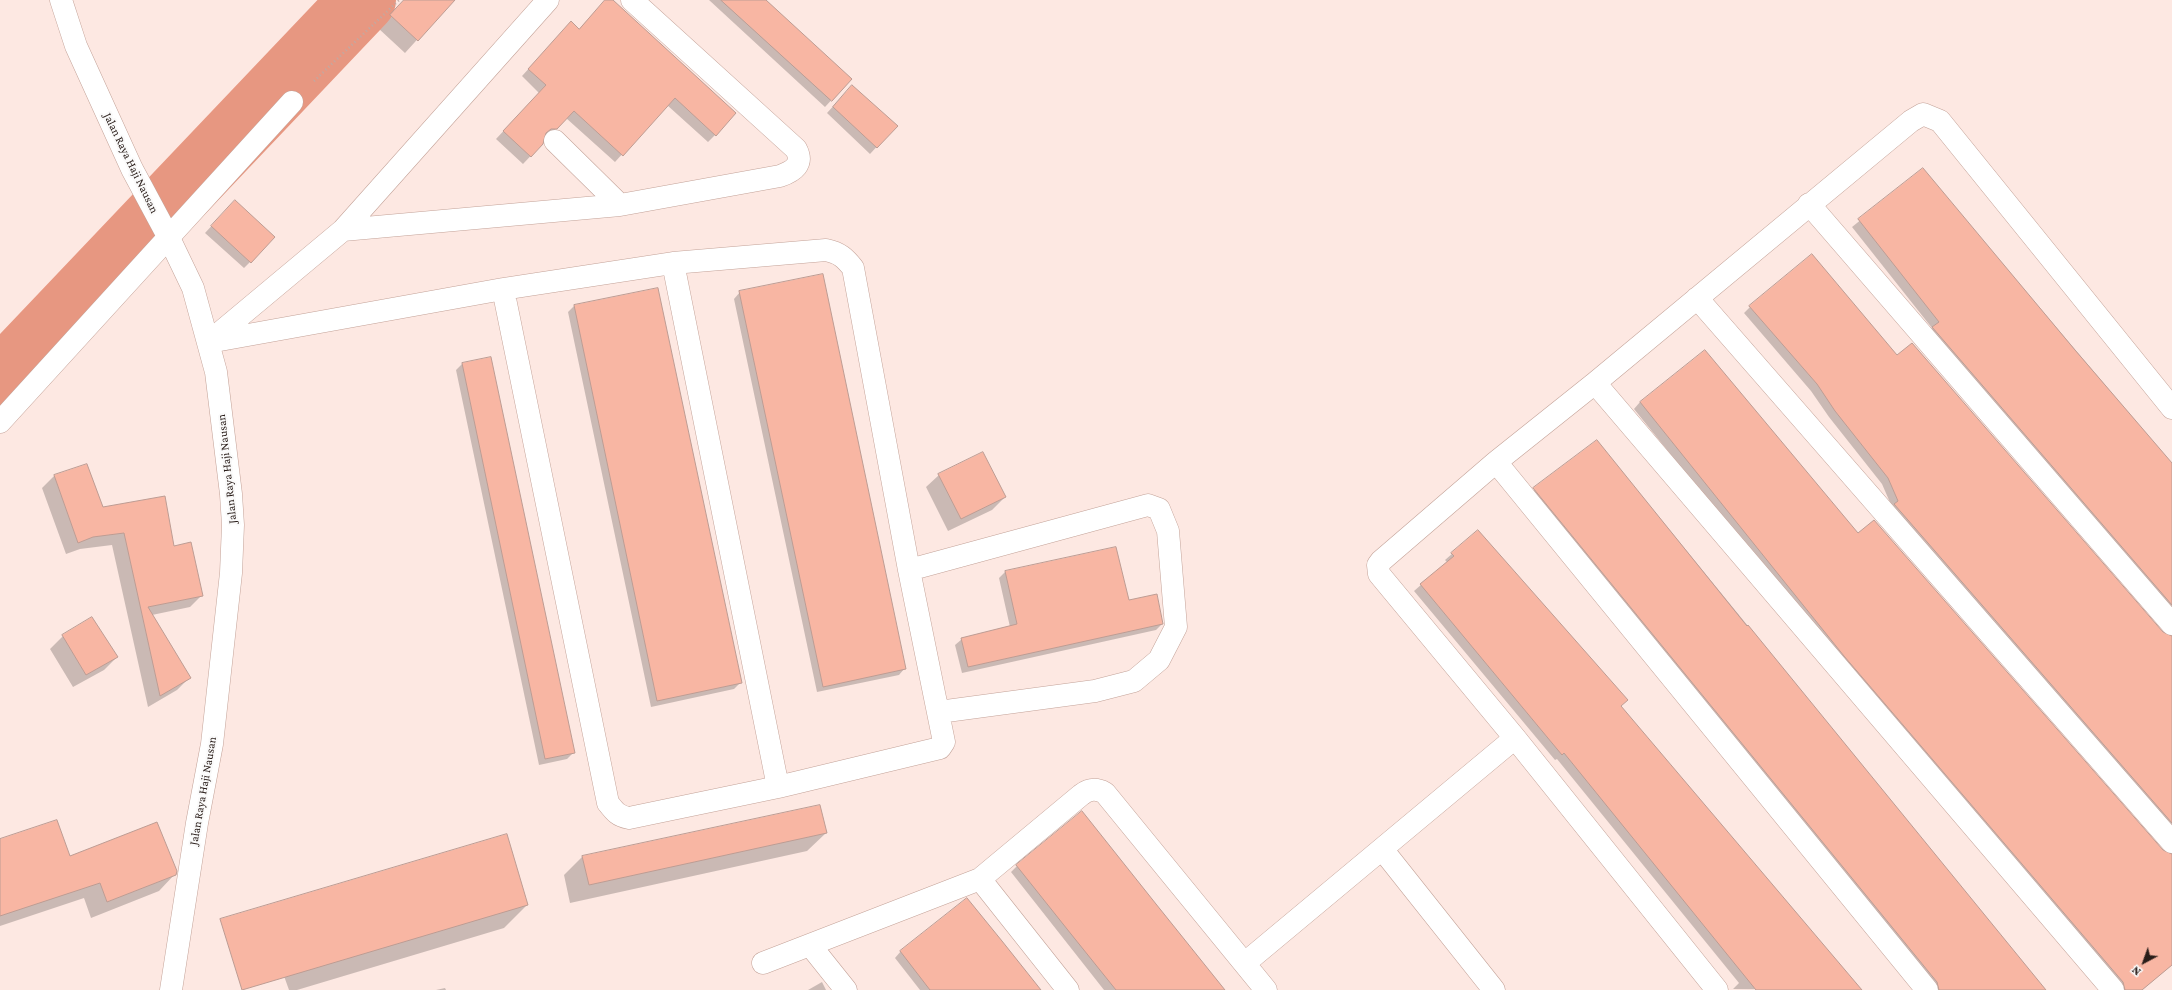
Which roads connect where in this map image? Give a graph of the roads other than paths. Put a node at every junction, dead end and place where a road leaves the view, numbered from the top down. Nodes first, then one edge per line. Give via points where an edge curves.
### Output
1 (61, 0) edge
2 (548, 0) edge
3 (632, 0) edge
4 (292, 102) road end
5 (555, 140) dead end
6 (1810, 204) junction
7 (620, 205) junction
8 (343, 230) junction
9 (169, 238) junction
10 (674, 263) junction
11 (503, 289) junction
12 (1697, 298) junction
13 (209, 342) junction
14 (1595, 383) junction
15 (2172, 408) edge
16 (0, 422) edge
17 (1496, 462) junction
18 (909, 570) junction
19 (2172, 624) edge
20 (939, 712) junction
21 (1515, 738) junction
22 (778, 787) junction
23 (2172, 842) edge
24 (1382, 849) junction
25 (980, 879) junction
26 (810, 945) junction
27 (763, 963) dead end
28 (1245, 963) junction
29 (171, 990) edge
30 (846, 990) edge
31 (1068, 990) edge
32 (1266, 990) edge
33 (1494, 990) edge
34 (1717, 990) edge
35 (1927, 990) edge
36 (2113, 990) edge

1 - 9 street, Jalan Raya Haji Nausan via 76,46 132,169
2 - 8 street
3 - 7 street via 796,150 800,162 795,169 780,176
4 - 9 street
5 - 7 street
6 - 12 street
6 - 15 street via 1911,121 1923,114 1940,121
6 - 19 street
7 - 8 street
8 - 13 street
9 - 13 street, Jalan Raya Haji Nausan via 193,288
9 - 16 street
10 - 11 street
10 - 18 street via 826,250 836,252 853,268
10 - 22 street
11 - 13 street
11 - 22 street via 608,804 621,817 629,818
12 - 14 street
12 - 23 street
13 - 29 street, Jalan Raya Haji Nausan via 216,372 231,494 231,574 212,744 196,823
14 - 17 street
14 - 36 street
17 - 21 street via 1381,561 1378,569 1379,574
17 - 35 street
18 - 20 street
18 - 20 street via 1148,505 1159,509 1168,531 1176,627 1159,660 1134,681 1095,691
20 - 22 street via 944,742 936,750
21 - 24 street
21 - 34 street
24 - 28 street
24 - 33 street
25 - 26 street
25 - 28 street via 1087,790 1100,790
25 - 31 street
26 - 27 street
26 - 30 street
28 - 32 street

